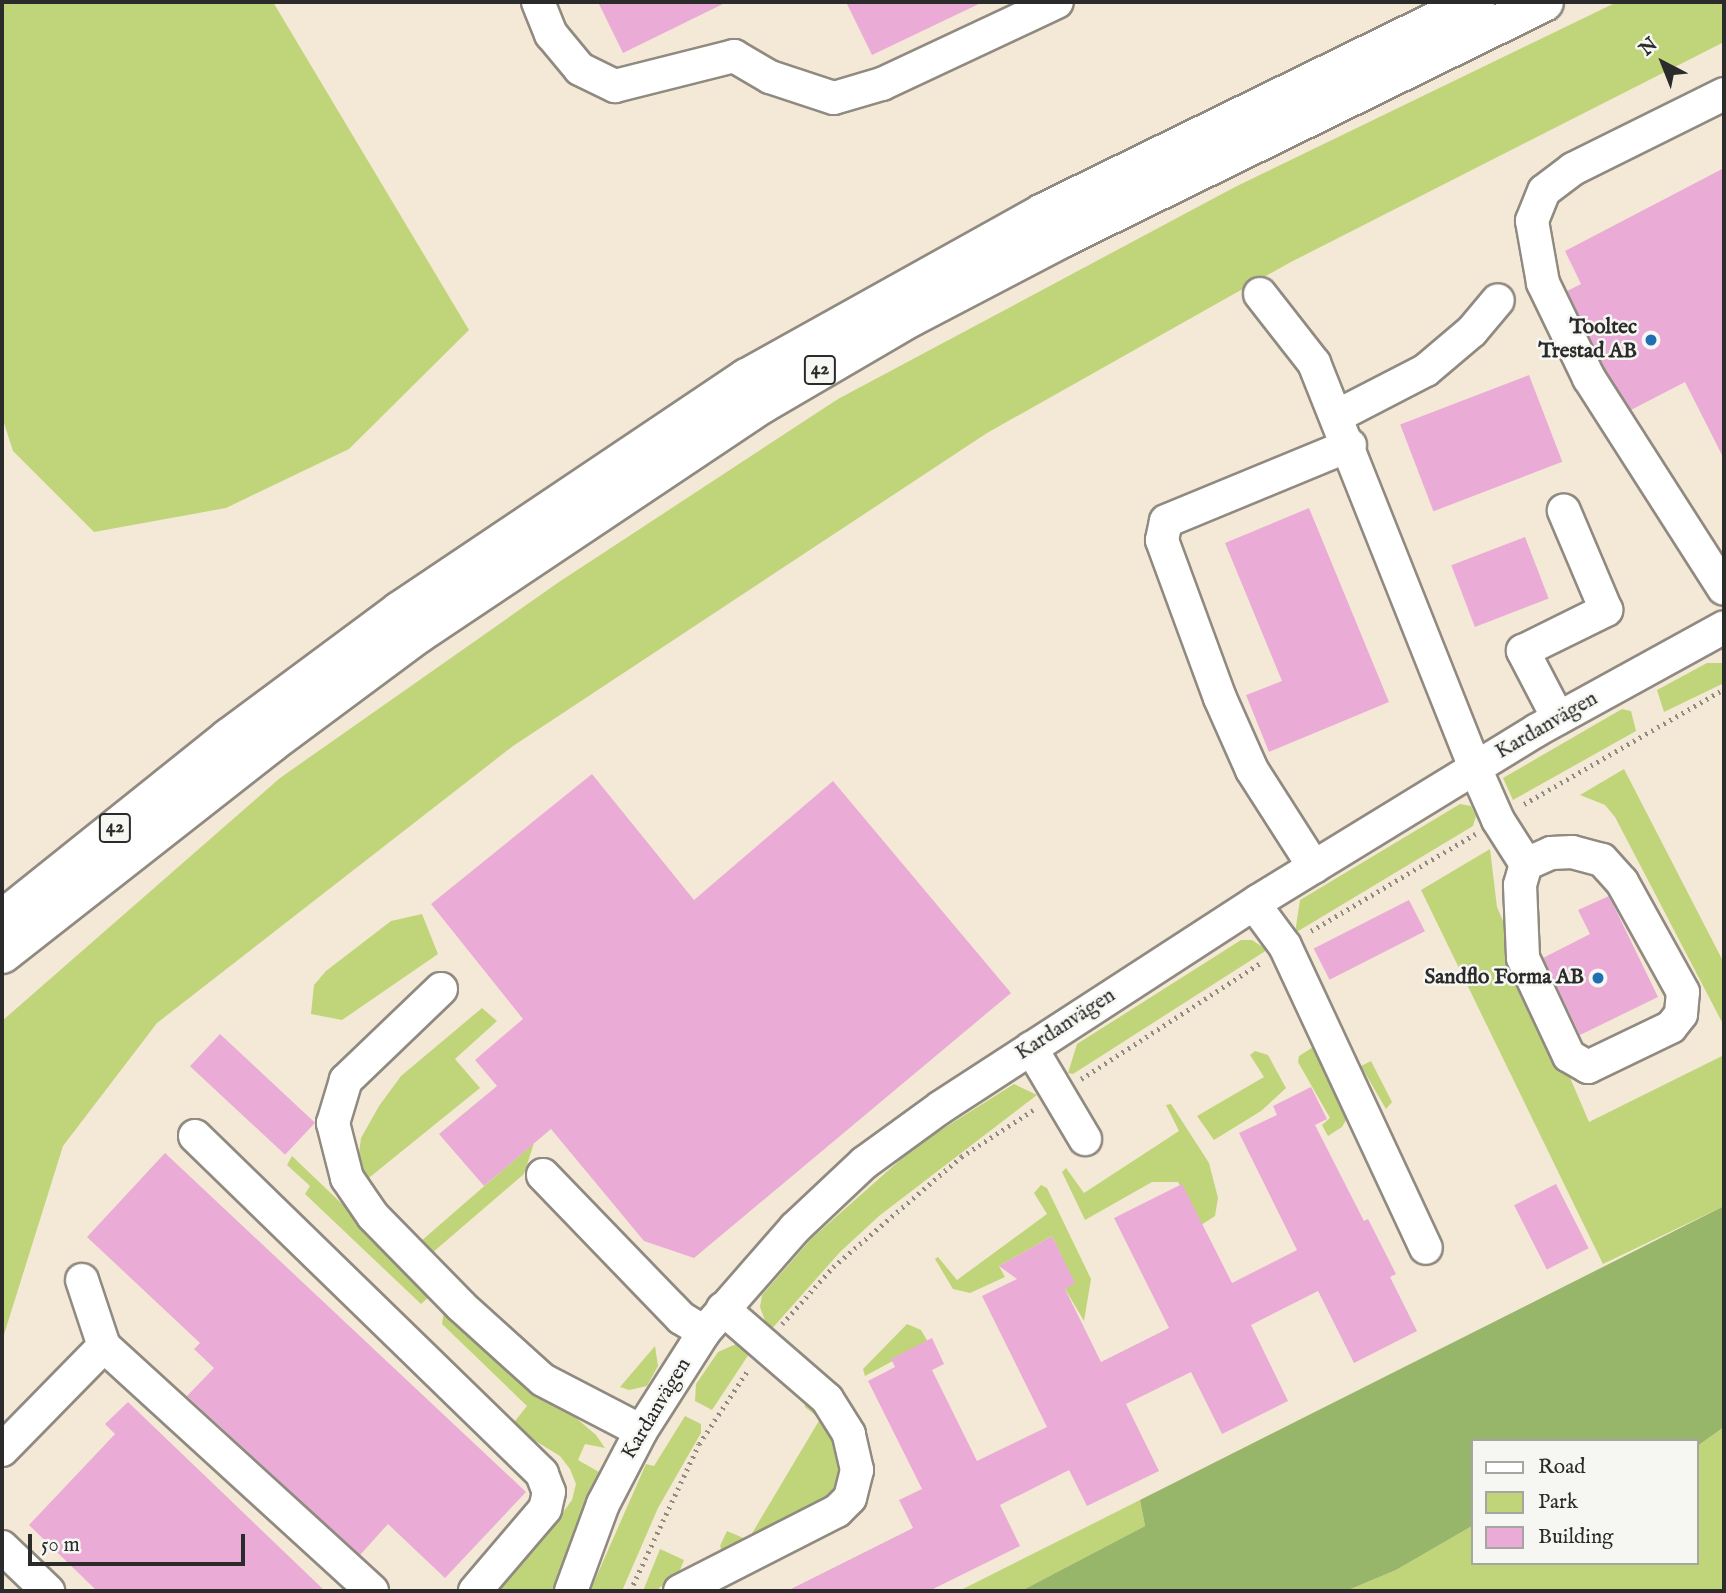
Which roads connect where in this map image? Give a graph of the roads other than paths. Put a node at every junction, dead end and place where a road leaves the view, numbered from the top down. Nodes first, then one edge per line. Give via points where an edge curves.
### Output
1 (538, 2) edge
2 (1057, 2) edge
3 (1475, 2) edge
4 (1544, 2) edge
5 (1724, 94) edge
6 (1259, 294) dead end
7 (1498, 300) dead end
8 (1337, 416) junction
9 (1350, 445) junction
10 (1564, 511) dead end
11 (1724, 589) edge
12 (1724, 627) edge
13 (1558, 718) junction
14 (229, 738) junction
15 (1475, 768) junction
16 (156, 835) junction
17 (1527, 864) junction
18 (1314, 867) junction
19 (2, 888) edge
20 (1254, 904) junction
21 (2, 920) edge
22 (2, 954) edge
23 (2, 977) edge
24 (441, 989) dead end
25 (1031, 1048) junction
26 (195, 1136) dead end
27 (1085, 1139) dead end
28 (543, 1175) dead end
29 (1426, 1248) dead end
30 (82, 1280) dead end
31 (714, 1321) junction
32 (104, 1346) junction
33 (641, 1431) junction
34 (2, 1450) edge
35 (2, 1547) edge
36 (48, 1591) edge
37 (372, 1591) edge
38 (475, 1591) edge
39 (571, 1591) edge
40 (680, 1591) edge

1 - 2 street via 551,34 579,69 615,86 734,56 770,77 834,97 882,84
3 - 14 main road, 42 via 1043,213 747,378 400,611
4 - 16 main road, 42 via 1058,240 911,317 762,404 418,635
5 - 11 street via 1573,169 1544,191 1532,221 1543,283 1589,378
6 - 8 street via 1314,363
7 - 8 street via 1472,331 1426,370
8 - 9 street
9 - 15 street
9 - 18 street via 1166,521 1163,540 1220,698 1252,770
10 - 13 street via 1606,610 1523,651
12 - 13 street, Kardanvägen
13 - 15 street, Kardanvägen
14 - 19 main road
14 - 21 main road, 42
15 - 17 street via 1498,820
15 - 18 street, Kardanvägen
16 - 22 main road, 42
16 - 23 main road
17 - 17 street via 1520,886 1523,958 1570,1056 1588,1067 1671,1027 1681,1014 1684,992 1622,881 1602,860 1572,852 1551,853
18 - 20 street, Kardanvägen
20 - 25 street, Kardanvägen
20 - 29 street via 1285,946
24 - 33 street via 346,1080 333,1123 346,1178 373,1216 542,1380
25 - 27 street
25 - 31 street, Kardanvägen via 864,1163 795,1228
26 - 38 street via 542,1474 549,1492 545,1509
28 - 31 street via 681,1318
30 - 32 street
31 - 33 street, Kardanvägen
31 - 40 street via 763,1344 827,1399 849,1434 857,1470 850,1498 837,1511
32 - 34 street
32 - 37 street
33 - 39 street, Kardanvägen via 603,1504
35 - 36 street

